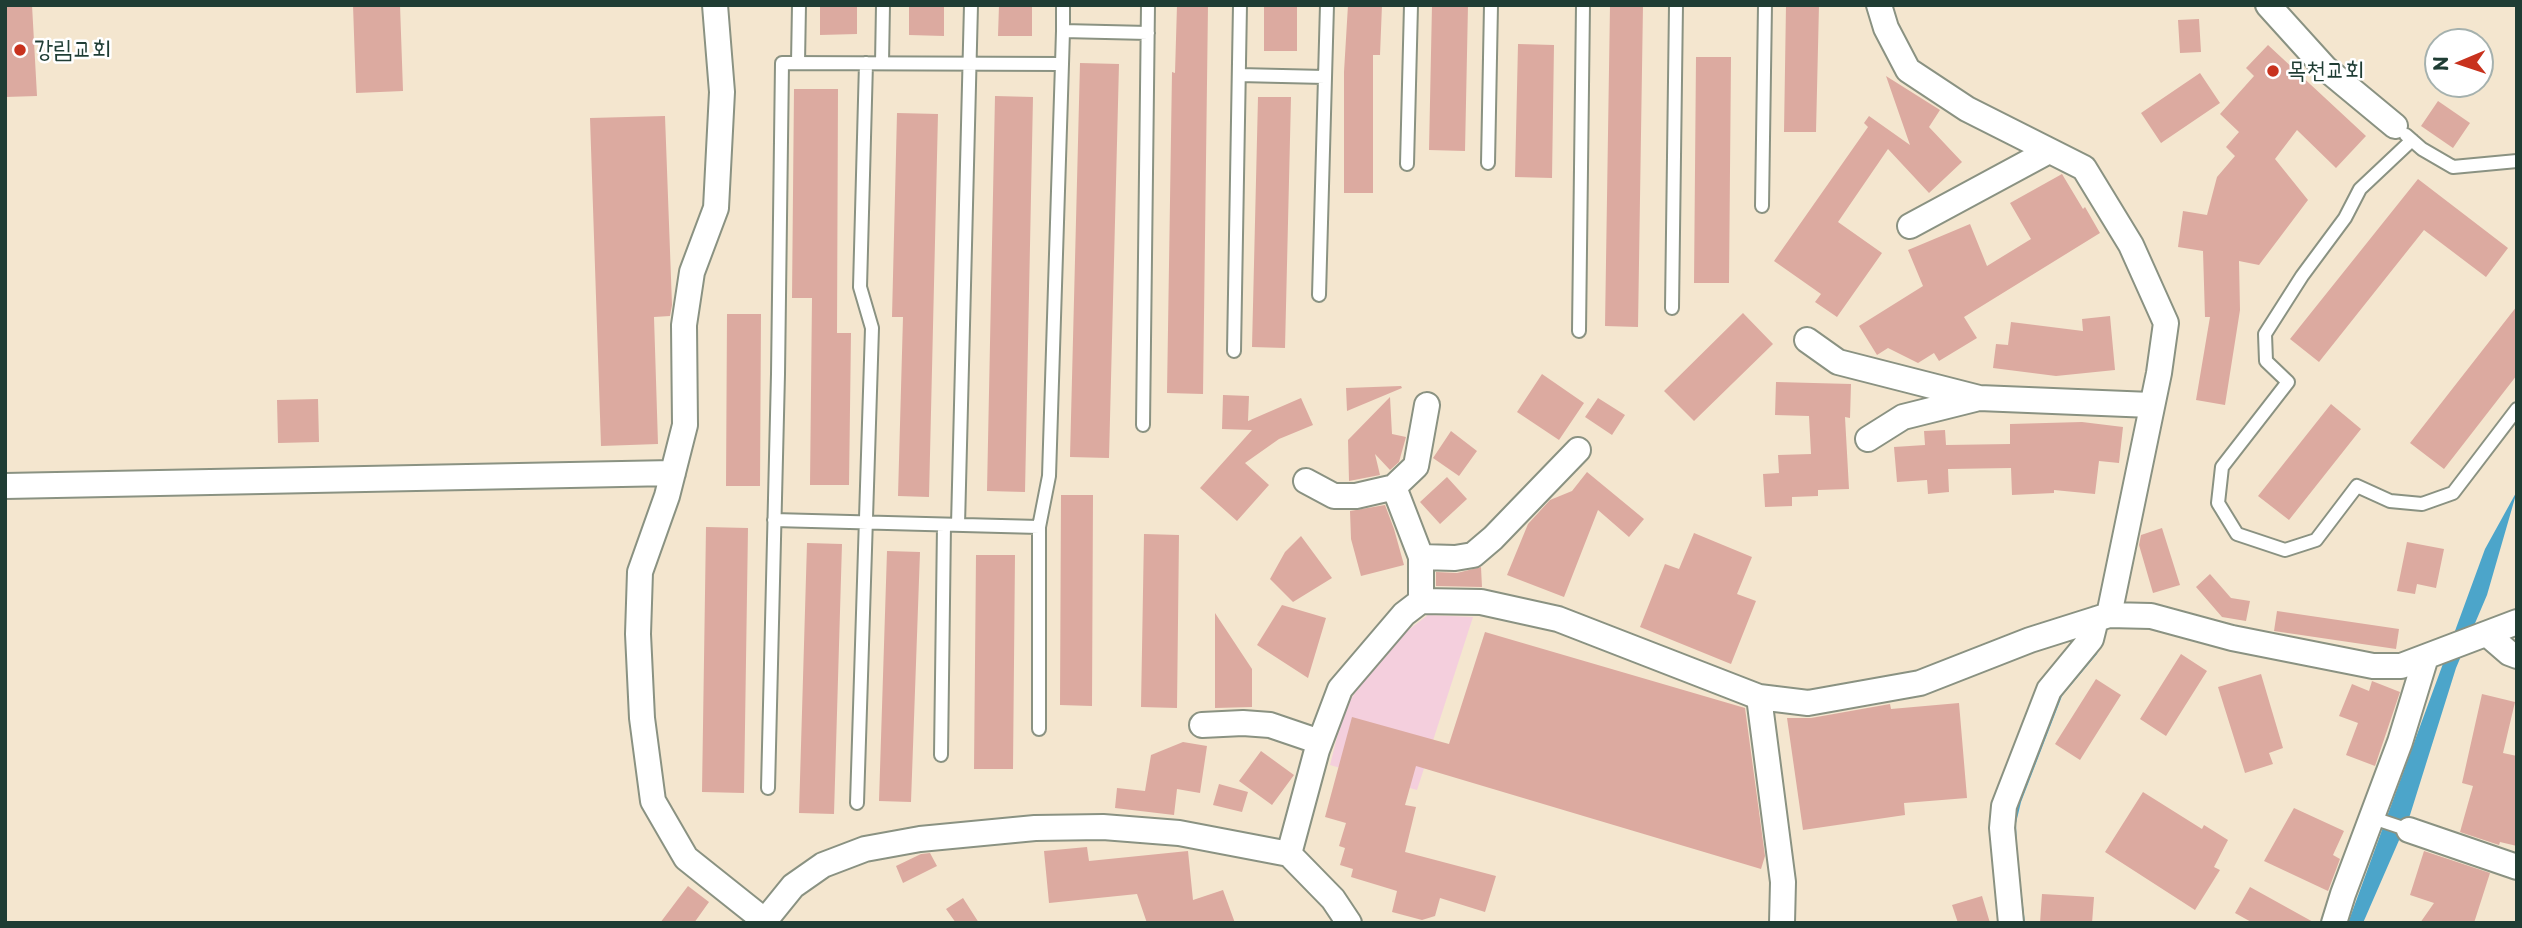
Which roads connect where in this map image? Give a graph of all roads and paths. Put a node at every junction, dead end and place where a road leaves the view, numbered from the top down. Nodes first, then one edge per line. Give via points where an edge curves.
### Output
1 (715, 5) edge
2 (799, 5) edge
3 (883, 5) edge
4 (971, 5) edge
5 (1063, 5) edge
6 (1148, 5) edge
7 (1240, 5) edge
8 (1327, 5) edge
9 (1410, 5) edge
10 (1491, 5) edge
11 (1583, 5) edge
12 (1676, 5) edge
13 (1765, 5) edge
14 (1879, 5) edge
15 (2268, 5) edge
16 (1063, 32) junction
17 (1148, 33) junction
18 (799, 63) junction
19 (866, 63) junction
20 (882, 63) junction
21 (970, 64) junction
22 (1062, 65) junction
23 (1239, 75) junction
24 (1325, 77) junction
25 (2403, 133) junction
26 (2049, 151) junction
27 (2517, 161) edge
28 (1488, 163) dead end
29 (1407, 164) dead end
30 (1762, 206) dead end
31 (1910, 226) dead end
32 (1319, 295) dead end
33 (1672, 307) dead end
34 (1579, 331) dead end
35 (1807, 341) dead end
36 (1234, 351) dead end
37 (1979, 398) junction
38 (1427, 405) dead end
39 (2151, 405) junction
40 (2517, 409) edge
41 (1143, 425) dead end
42 (1868, 439) dead end
43 (1578, 450) dead end
44 (673, 473) junction
45 (1306, 481) dead end
46 (5, 486) edge
47 (1395, 487) junction
48 (774, 520) junction
49 (865, 522) junction
50 (944, 525) junction
51 (958, 525) junction
52 (1039, 527) junction
53 (1420, 557) junction
54 (1421, 601) junction
55 (2102, 617) junction
56 (2517, 622) edge
57 (2482, 636) junction
58 (2517, 656) edge
59 (2427, 657) junction
60 (1759, 696) junction
61 (1202, 725) dead end
62 (1039, 729) dead end
63 (1320, 742) junction
64 (941, 755) dead end
65 (768, 788) dead end
66 (857, 803) dead end
67 (2373, 818) junction
68 (2409, 830) joint
69 (1289, 854) junction
70 (2517, 867) edge
71 (764, 922) edge
72 (1349, 923) edge
73 (1782, 923) edge
74 (2011, 923) edge
75 (2334, 923) edge

1 - 44 street via 722,92 716,208 692,272 684,325 685,425
2 - 18 lane
3 - 20 lane
4 - 21 lane
5 - 16 lane
6 - 17 lane
7 - 23 lane
8 - 24 lane
9 - 29 lane
10 - 28 lane
11 - 34 lane
12 - 33 lane
13 - 30 lane
14 - 26 street via 1908,70 1967,109
15 - 25 street via 2325,68
16 - 17 lane
16 - 22 lane
17 - 41 lane
18 - 19 lane
18 - 48 lane via 782,63
19 - 20 lane
19 - 49 lane via 860,287 872,328
20 - 21 lane
21 - 22 lane
21 - 51 lane
22 - 52 lane via 1049,476
23 - 24 lane
23 - 36 lane
24 - 32 lane
25 - 27 lane via 2453,167
25 - 40 lane via 2360,189 2265,334 2266,361 2288,382 2222,467 2218,503 2237,534 2286,550 2316,540 2357,486 2390,501 2422,505 2453,493
26 - 31 street
26 - 39 street via 2084,169 2130,245 2166,323
35 - 37 street via 1838,362
37 - 39 street
37 - 42 street via 1903,417
38 - 47 street via 1416,466
39 - 55 street
43 - 53 street via 1473,555
44 - 46 street
44 - 71 street via 640,572 642,718 653,801 686,858
45 - 47 street via 1334,496
47 - 53 street
48 - 49 lane
48 - 65 lane
49 - 50 lane
49 - 66 lane
50 - 51 lane
50 - 64 lane
51 - 52 lane
52 - 62 lane
53 - 54 street
54 - 60 street via 1481,601 1558,619
54 - 63 street via 1404,614 1340,689
55 - 59 street via 2151,617 2373,666 2401,666
55 - 60 street via 1920,683 1808,703
55 - 74 street via 2091,639 2049,690 2004,806
56 - 57 street
57 - 58 street
57 - 59 street
59 - 67 street
60 - 73 street via 1783,882
61 - 63 street via 1270,725
63 - 69 street
67 - 68 lane
67 - 75 street
68 - 70 street
69 - 71 street via 1179,833 1103,827 920,839 865,849 822,864 793,886
69 - 72 street via 1333,899

